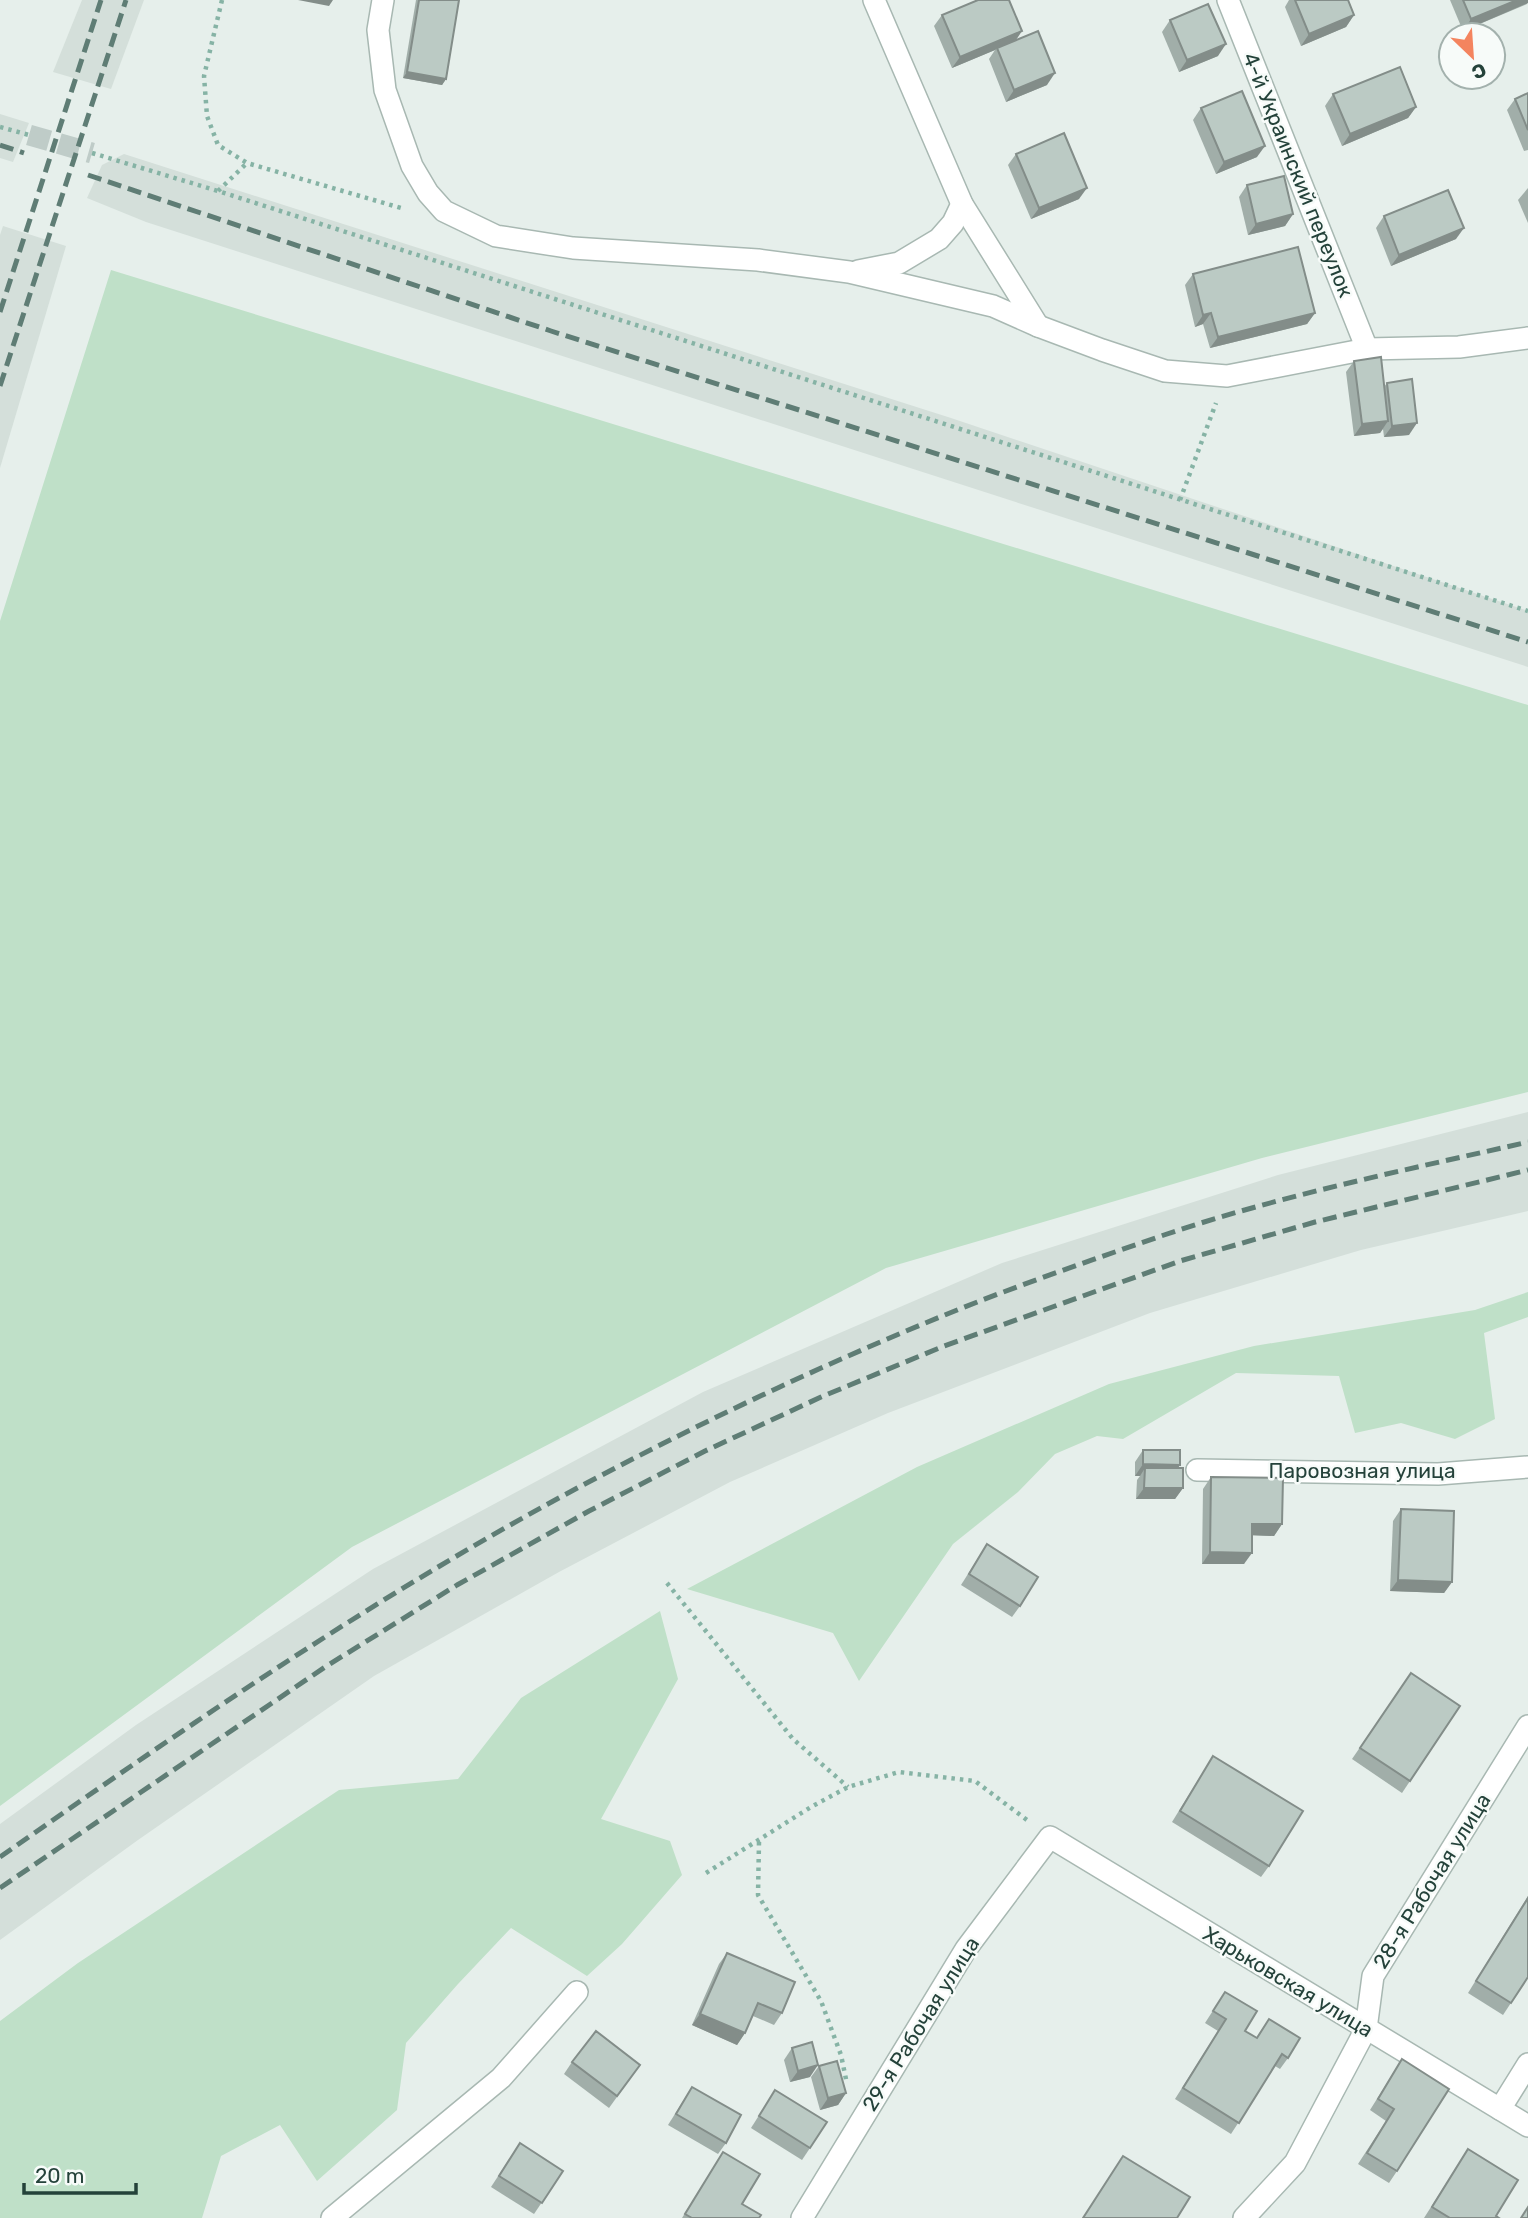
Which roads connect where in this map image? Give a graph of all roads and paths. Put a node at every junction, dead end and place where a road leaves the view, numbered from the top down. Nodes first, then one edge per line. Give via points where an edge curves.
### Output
1 (222, 0) edge
2 (383, 0) edge
3 (874, 0) edge
4 (1228, 0) edge
5 (0, 127) edge
6 (29, 135) tunnel mouth
7 (92, 153) tunnel mouth
8 (247, 163) junction
9 (218, 191) junction
10 (962, 204) junction
11 (404, 209) dead end
12 (849, 272) junction
13 (1038, 326) junction
14 (1528, 338) edge
15 (1367, 349) junction
16 (1227, 376) junction
17 (1180, 500) junction
18 (1528, 611) edge
19 (1528, 1467) edge
20 (1197, 1470) dead end
21 (667, 1583) dead end
22 (1528, 1726) edge
23 (848, 1787) junction
24 (1050, 1837) junction
25 (759, 1841) junction
26 (706, 1872) dead end
27 (577, 1993) dead end
28 (1366, 2029) junction
29 (1528, 2064) edge
30 (1500, 2109) junction
31 (857, 2126) junction
32 (1528, 2126) edge
33 (332, 2218) edge
34 (802, 2218) edge
35 (1244, 2218) edge

1 - 8 path via 204,76 207,116 218,145
2 - 12 street via 378,30 384,90 412,166 444,211 496,236 573,248 758,260
3 - 10 street
4 - 15 street, 4-й Украинский переулок
5 - 6 path
7 - 9 path
8 - 9 path
8 - 11 path
9 - 17 path
10 - 12 street via 940,239 898,263
10 - 13 street
12 - 13 street via 993,306
13 - 16 street via 1165,371
14 - 15 street via 1459,347
15 - 16 street
16 - 17 path
17 - 18 path
19 - 20 street, Паровозная улица via 1438,1475
21 - 23 path via 793,1739
22 - 28 street, 28-я Рабочая улица via 1373,1976
23 - 24 path via 899,1772 975,1781
23 - 25 path
24 - 28 street, Харьковская улица
24 - 31 street, 29-я Рабочая улица via 966,1949
25 - 26 path
25 - 31 path via 758,1895 821,2001 841,2055
27 - 33 street via 501,2078
28 - 30 street, Харьковская улица
28 - 35 street, 28-я Рабочая улица via 1295,2163
29 - 30 street
30 - 32 street, Харьковская улица
31 - 34 street, 29-я Рабочая улица

